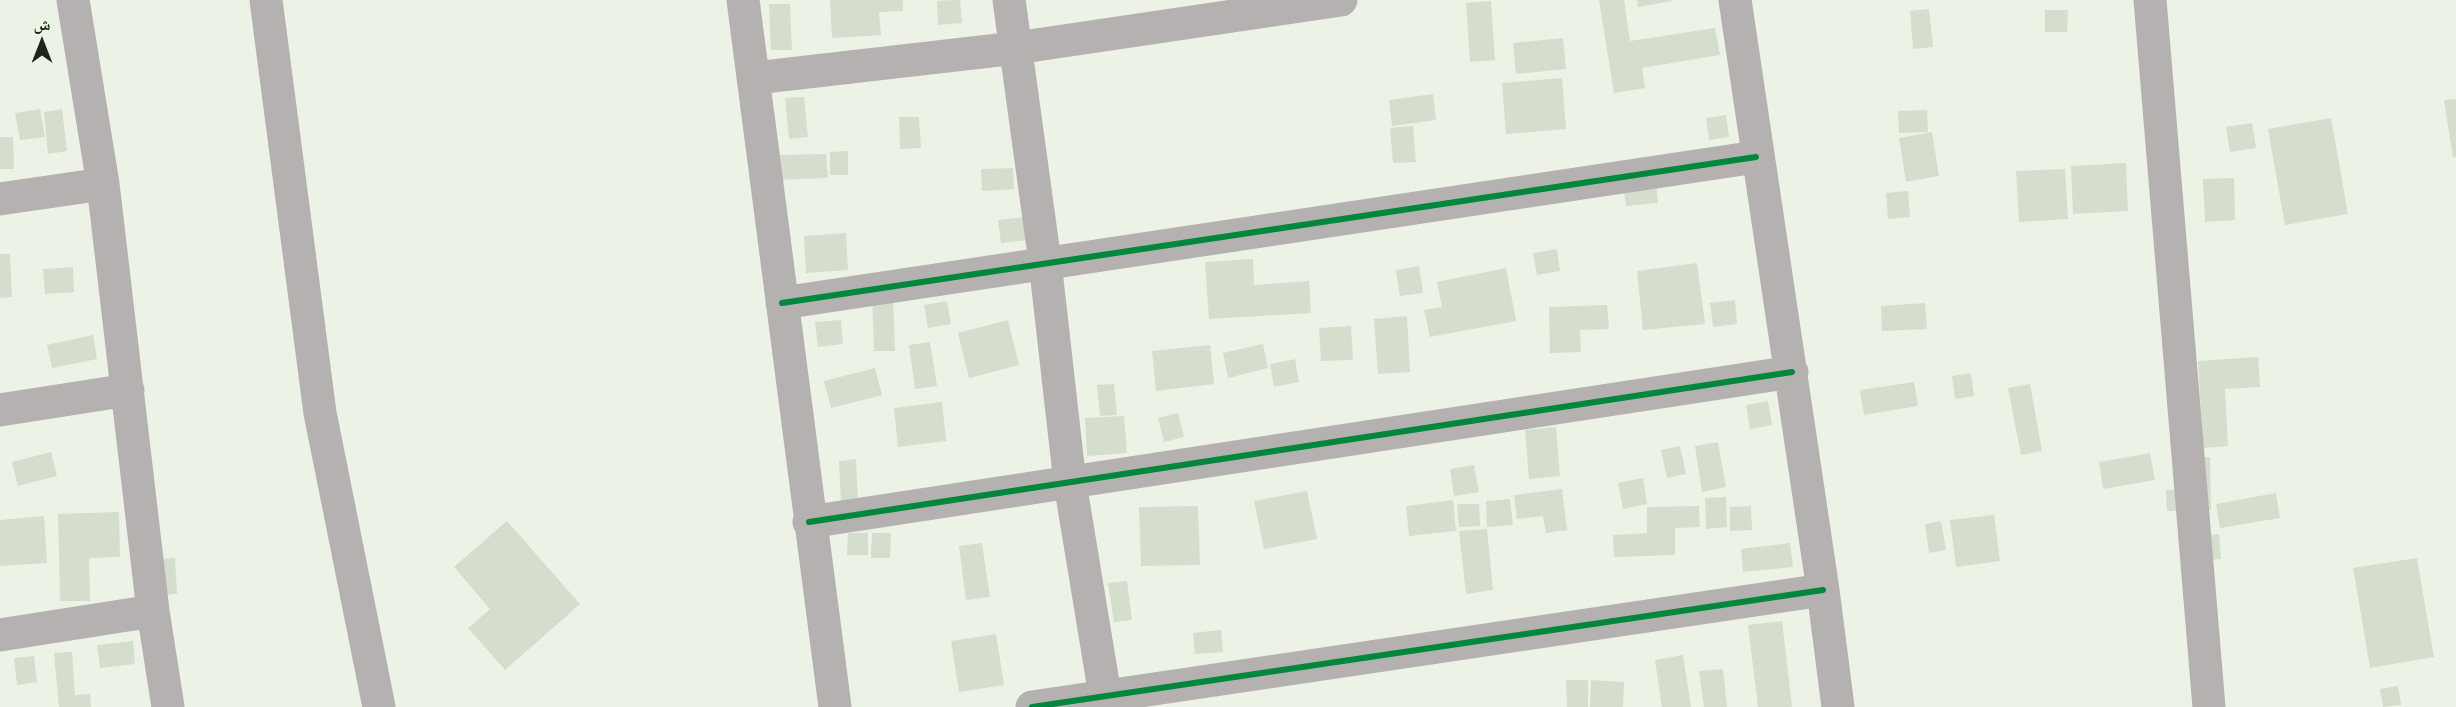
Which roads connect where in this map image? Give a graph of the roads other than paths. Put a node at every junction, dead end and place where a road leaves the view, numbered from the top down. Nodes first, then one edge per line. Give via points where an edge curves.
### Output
1 (73, 0) edge
2 (266, 0) edge
3 (743, 0) edge
4 (1009, 0) edge
5 (1341, 0) edge
6 (1735, 0) edge
7 (2150, 0) edge
8 (1016, 48) junction
9 (755, 78) junction
10 (1756, 157) junction
11 (103, 184) junction
12 (0, 199) edge
13 (1045, 262) junction
14 (782, 303) junction
15 (1792, 372) junction
16 (128, 390) junction
17 (0, 410) edge
18 (1070, 483) junction
19 (809, 522) junction
20 (1823, 591) junction
21 (153, 610) junction
22 (0, 635) edge
23 (1107, 701) edge
24 (168, 707) edge
25 (379, 707) edge
26 (835, 707) edge
27 (1032, 707) edge
28 (1838, 707) edge
29 (2209, 707) edge

1 - 11 street
2 - 25 street via 320,413
3 - 9 street
4 - 8 street
5 - 8 street
6 - 10 street
7 - 29 street
8 - 9 street
8 - 13 street
9 - 14 street
10 - 13 street
10 - 15 street
11 - 12 street
11 - 16 street
13 - 14 street
13 - 18 street
14 - 19 street
15 - 18 street
15 - 20 street
16 - 17 street
16 - 21 street
18 - 19 street
18 - 23 street
19 - 26 street
20 - 23 street
20 - 28 street
21 - 22 street
21 - 24 street
23 - 27 street

